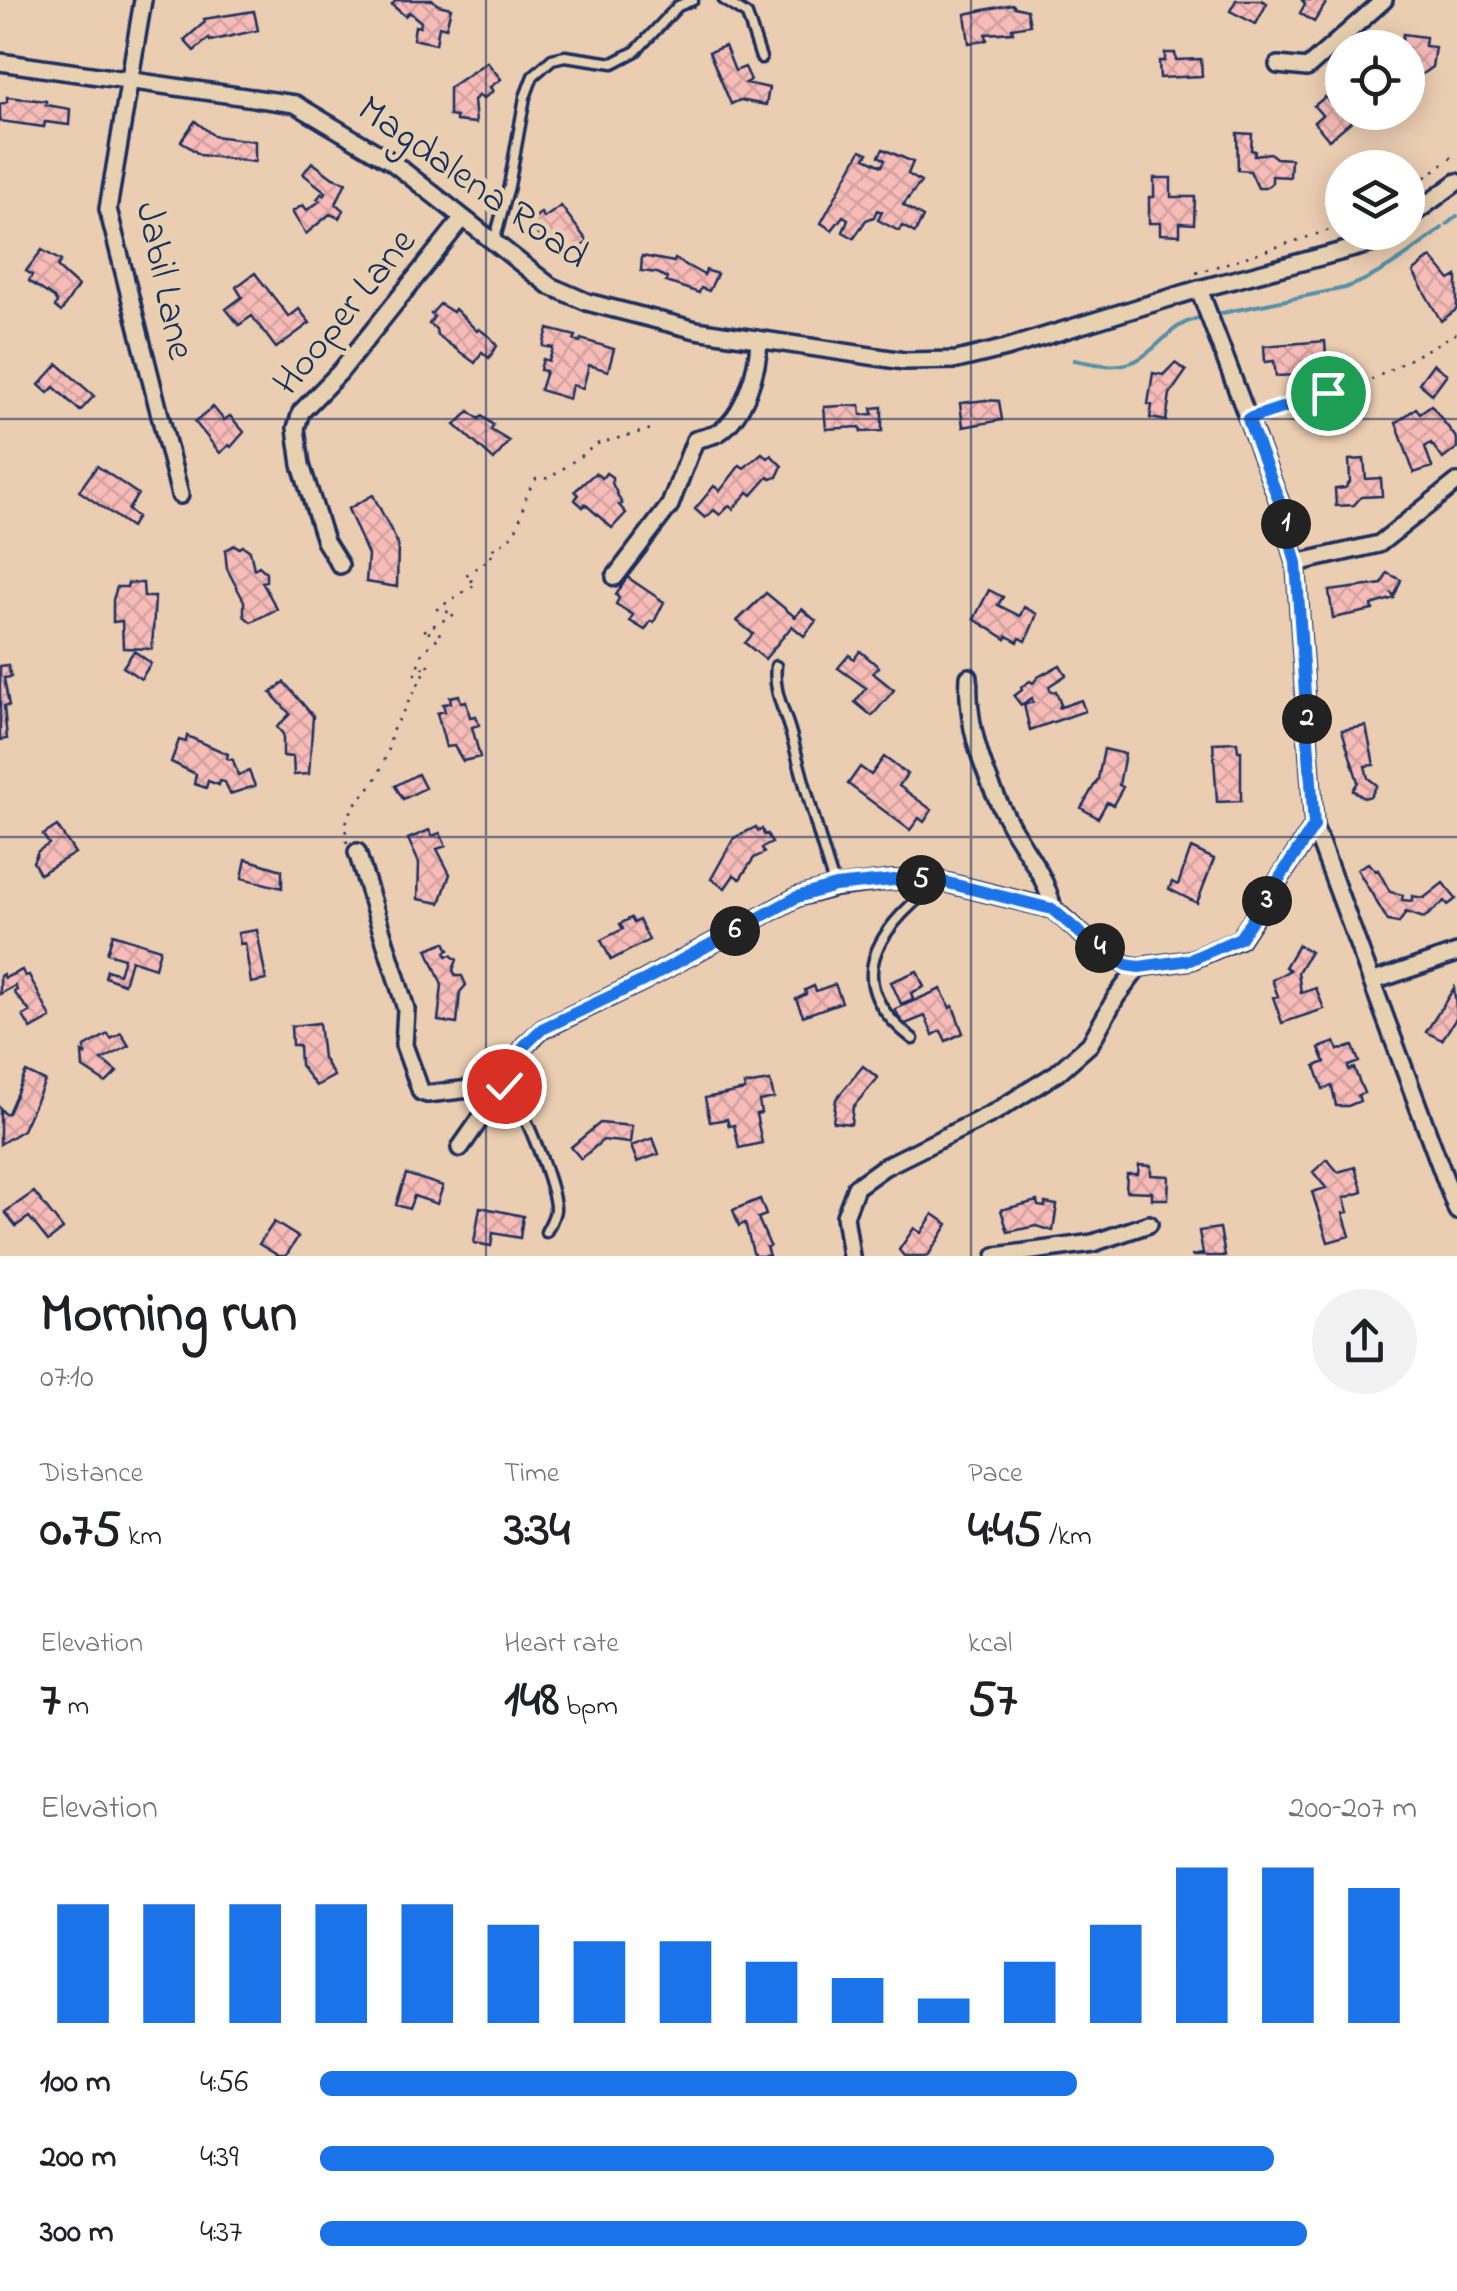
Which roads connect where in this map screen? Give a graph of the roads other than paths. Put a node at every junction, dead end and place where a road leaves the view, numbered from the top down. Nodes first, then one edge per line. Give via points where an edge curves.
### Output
1 (143, 0) edge
2 (692, 0) edge
3 (724, 0) edge
4 (1384, 0) edge
5 (761, 58) dead end
6 (0, 62) edge
7 (1278, 65) dead end
8 (128, 78) junction
9 (1457, 182) edge
10 (1425, 206) edge
11 (463, 218) junction
12 (494, 242) junction
13 (1347, 250) edge
14 (1199, 289) junction
15 (758, 340) junction
16 (1457, 482) edge
17 (180, 495) dead end
18 (1296, 563) junction
19 (340, 566) dead end
20 (615, 577) dead end
21 (776, 666) dead end
22 (969, 677) dead end
23 (1314, 826) junction
24 (358, 852) road end
25 (940, 881) junction
26 (835, 886) junction
27 (1052, 909) junction
28 (1457, 953) edge
29 (1139, 967) junction
30 (1374, 981) junction
31 (912, 1040) dead end
32 (504, 1086) junction
33 (460, 1148) dead end
34 (1457, 1212) edge
35 (1149, 1224) dead end
36 (546, 1232) dead end
37 (851, 1256) edge
38 (996, 1256) edge

1 - 8 street, Jabil Lane
2 - 12 lane via 678,6 636,52 613,64 566,56 533,76
3 - 5 lane via 747,15
4 - 7 street via 1307,68
6 - 8 street, Magdalena Road
8 - 11 street, Magdalena Road via 295,104 392,162
8 - 17 street, Jabil Lane via 108,209
9 - 10 street
11 - 12 street, Magdalena Road
11 - 19 street, Hooper Lane via 301,412 300,466
12 - 15 street, Magdalena Road via 550,286 587,302
13 - 14 street, Magdalena Road
14 - 15 street, Magdalena Road via 957,360 904,361
14 - 18 street
15 - 20 street via 740,412 718,432 695,440 670,506
16 - 18 street via 1380,544
18 - 23 street
21 - 26 lane via 774,686
22 - 27 street via 968,704 982,761 1010,824 1047,882
23 - 29 street via 1240,938 1190,960
23 - 30 street
24 - 32 street via 406,1009 404,1045 421,1092
25 - 26 street
25 - 27 street
25 - 31 lane via 902,911 876,951 873,992 890,1023
26 - 32 street via 797,897 542,1029 525,1045
27 - 29 street via 1126,965
28 - 30 street
29 - 37 street via 1090,1044 1057,1074 856,1187 845,1216
30 - 34 street
32 - 33 street
32 - 36 lane via 522,1109 555,1203
35 - 38 street via 1093,1243

